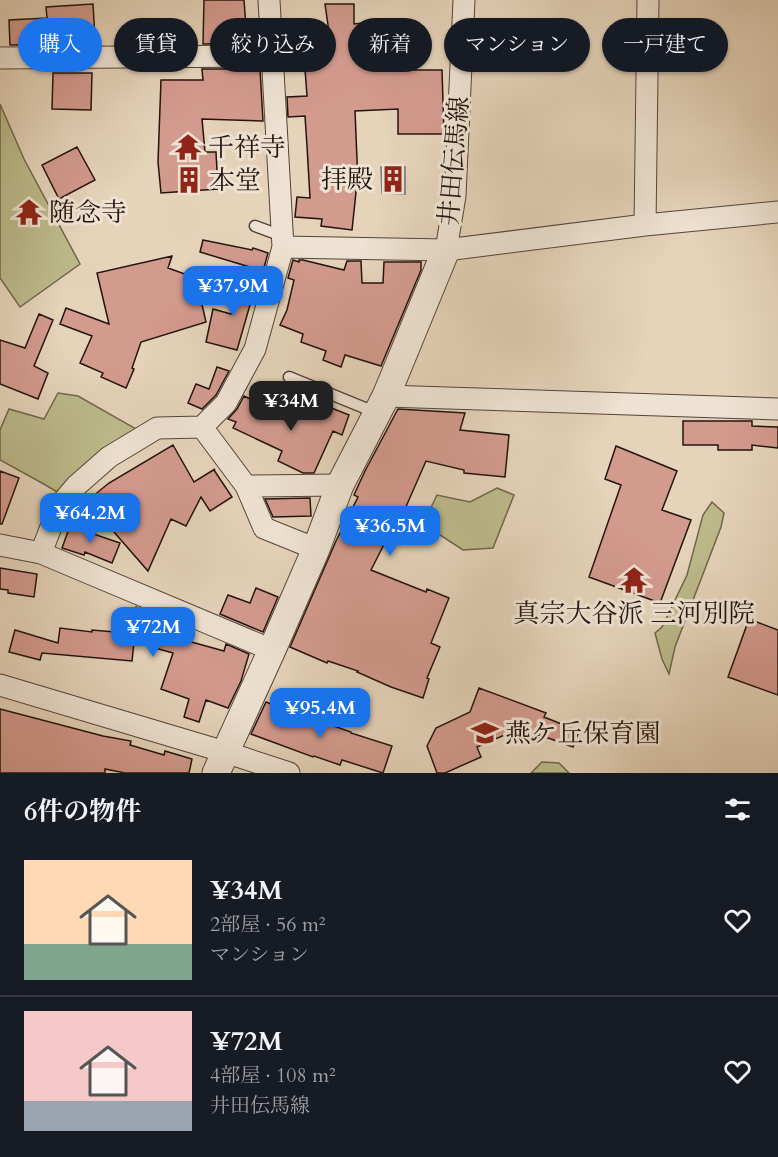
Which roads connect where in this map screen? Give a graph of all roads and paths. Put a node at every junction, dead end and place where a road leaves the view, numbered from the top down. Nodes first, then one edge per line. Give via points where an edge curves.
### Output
1 (269, 0) edge
2 (464, 0) edge
3 (648, 0) edge
4 (270, 18) edge
5 (210, 56) edge
6 (0, 58) edge
7 (272, 72) edge
8 (778, 212) edge
9 (645, 225) junction
10 (255, 226) dead end
11 (283, 242) junction
12 (446, 250) junction
13 (289, 377) dead end
14 (382, 405) junction
15 (778, 409) edge
16 (202, 427) junction
17 (340, 485) junction
18 (246, 486) junction
19 (0, 545) edge
20 (316, 549) junction
21 (41, 553) junction
22 (272, 650) junction
23 (0, 685) edge
24 (220, 763) edge
25 (289, 773) edge

1 - 4 street
2 - 12 street, 井田伝馬線 via 455,196
3 - 9 street
5 - 6 street
7 - 11 street
8 - 9 street
9 - 12 street
10 - 11 lane
11 - 12 street
11 - 16 street via 255,349 226,403
12 - 14 street
13 - 14 lane
14 - 15 street
14 - 17 street
16 - 18 street
16 - 21 street via 157,428 109,457 59,506
17 - 18 street
17 - 20 street
18 - 20 street via 264,528
19 - 21 street
20 - 22 street
21 - 22 street
22 - 24 street
23 - 24 street
24 - 25 street

